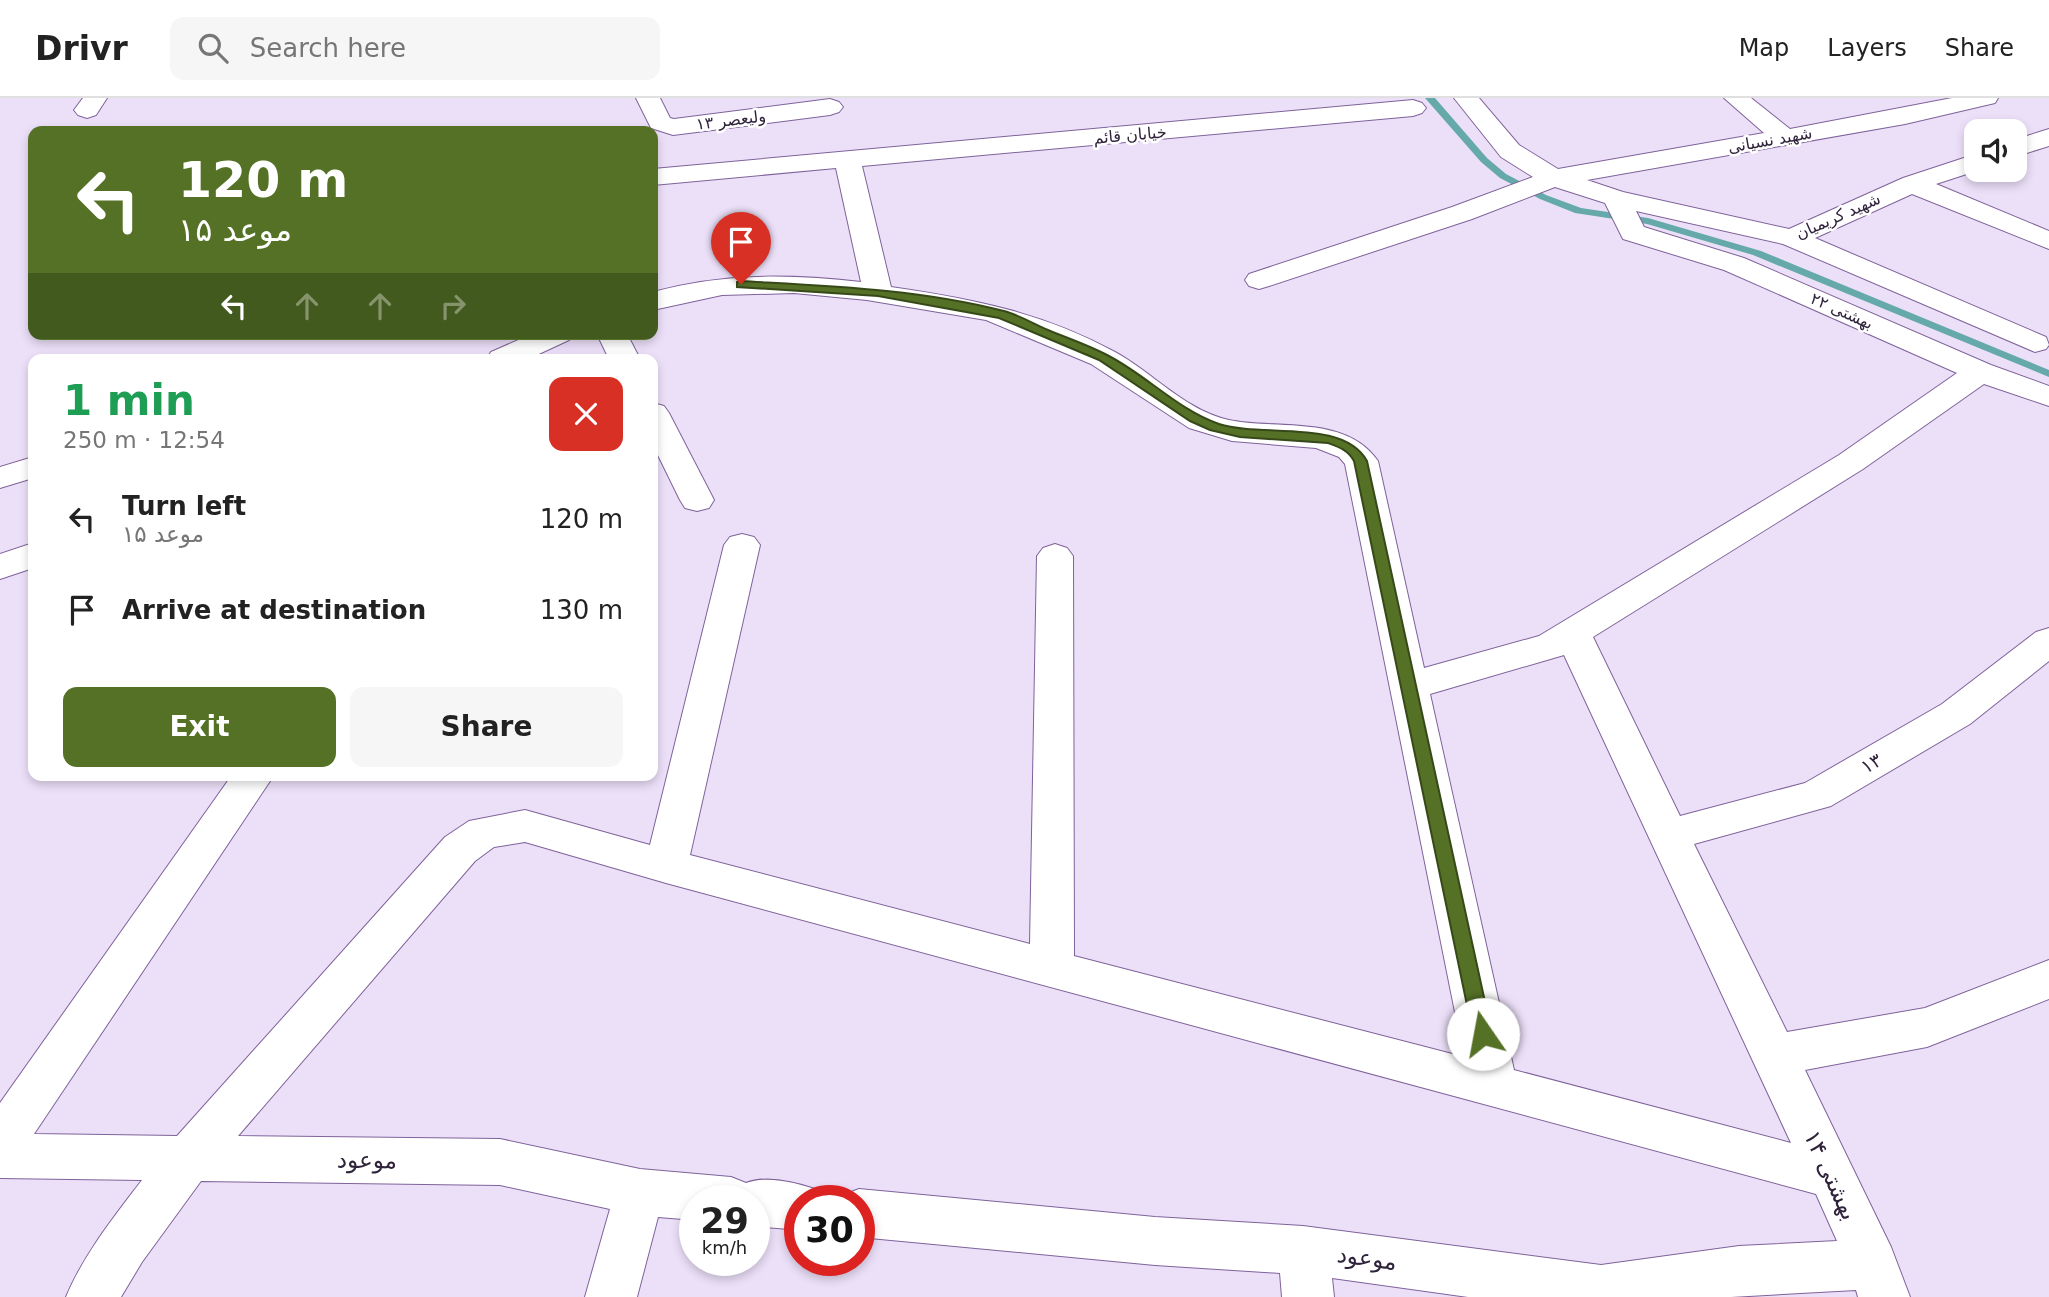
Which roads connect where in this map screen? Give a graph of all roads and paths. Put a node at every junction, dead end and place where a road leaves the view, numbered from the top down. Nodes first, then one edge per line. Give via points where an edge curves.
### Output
1 (648, 98) edge
2 (1466, 98) edge
3 (1736, 98) edge
4 (1876, 98) edge
5 (1986, 98) edge
6 (830, 107) dead end
7 (1413, 108) dead end
8 (1905, 116) junction
9 (1785, 137) junction
10 (848, 161) junction
11 (1964, 166) edge
12 (658, 177) edge
13 (1548, 180) junction
14 (1912, 184) junction
15 (1616, 198) junction
16 (1792, 238) junction
17 (2049, 241) edge
18 (1259, 280) dead end
19 (878, 293) junction
20 (658, 299) edge
21 (545, 340) edge
22 (2035, 344) dead end
23 (513, 354) edge
24 (1980, 372) junction
25 (2049, 397) edge
26 (658, 423) edge
27 (28, 469) edge
28 (0, 478) edge
29 (697, 500) dead end
30 (742, 545) dead end
31 (1055, 556) dead end
32 (28, 557) edge
33 (0, 567) edge
34 (1572, 633) junction
35 (2049, 641) edge
36 (1407, 687) junction
37 (250, 781) edge
38 (1669, 835) junction
39 (666, 866) junction
40 (1052, 969) junction
41 (2049, 979) edge
42 (1774, 1055) junction
43 (1494, 1087) junction
44 (0, 1143) edge
45 (0, 1156) edge
46 (188, 1159) junction
47 (1832, 1176) junction
48 (640, 1192) junction
49 (679, 1195) edge
50 (875, 1215) edge
51 (1305, 1273) edge
52 (1878, 1281) edge
53 (1602, 1293) edge
54 (92, 1297) edge
55 (611, 1297) edge

1 - 6 street, ولیعصر ۱۳ via 660,123 673,127
2 - 13 street, شهید کریمیان via 1510,151
3 - 9 street
4 - 8 street
5 - 8 street, شهید نسیانی
7 - 10 street, خیابان قائم
8 - 9 street, شهید نسیانی
9 - 13 street, شهید نسیانی
10 - 12 street, خیابان قائم
10 - 19 street
11 - 14 street, شهید کریمیان
13 - 15 street, شهید کریمیان
13 - 18 street, شهید نسیانی
14 - 16 street, شهید کریمیان
14 - 17 street
15 - 16 street, شهید کریمیان
15 - 24 street, بهشتی ۲۲ via 1633,233 1734,264
16 - 22 street
19 - 20 street via 719,285
19 - 36 street via 1003,315 1103,358 1215,427 1346,444 1360,461
21 - 23 street
24 - 25 street, بهشتی ۲۲
24 - 34 street via 1852,462
26 - 29 street
27 - 28 street
30 - 39 street
31 - 40 street
32 - 33 street
34 - 36 street via 1552,645
34 - 38 street, بهشتی ۱۴
35 - 38 street, ۱۳ via 1956,714 1817,795
36 - 43 street
37 - 44 street
38 - 42 street, بهشتی ۱۴
39 - 40 street
39 - 46 street via 525,826 484,832 460,849
40 - 43 street
41 - 42 street via 1927,1027
42 - 47 street, بهشتی ۱۴
43 - 47 street
45 - 46 street, موعود
46 - 48 street, موعود via 500,1162
46 - 54 street
47 - 52 street, بهشتی ۱۴
48 - 49 street, موعود
48 - 55 street
50 - 51 street, موعود via 1155,1241
51 - 53 street, موعود
52 - 53 street, موعود via 1739,1271

